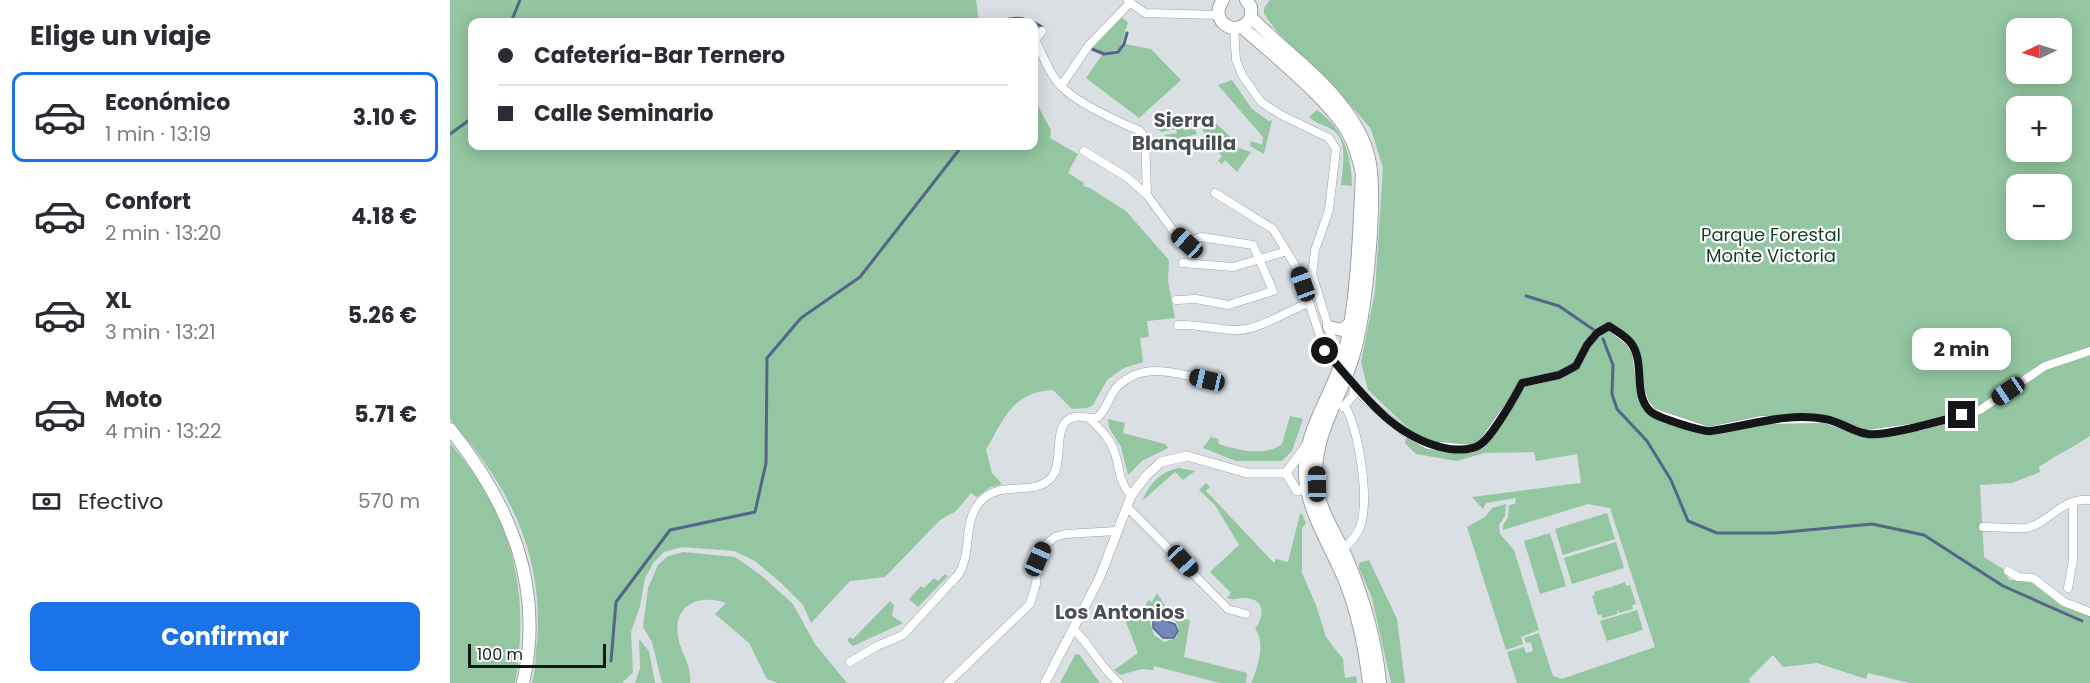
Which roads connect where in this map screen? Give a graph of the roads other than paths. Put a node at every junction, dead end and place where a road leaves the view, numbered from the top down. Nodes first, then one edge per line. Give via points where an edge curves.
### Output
1 (1246, 0) edge
2 (1129, 1) edge
3 (1218, 6) edge
4 (1251, 17) junction
5 (1238, 28) junction
6 (1042, 31) dead end
7 (1038, 36) edge
8 (1038, 46) edge
9 (1060, 86) junction
10 (1084, 151) dead end
11 (1215, 193) dead end
12 (1147, 195) junction
13 (1284, 252) junction
14 (1261, 258) junction
15 (1183, 263) dead end
16 (1176, 300) dead end
17 (1309, 303) junction
18 (1349, 324) junction
19 (1178, 326) dead end
20 (1329, 327) junction
21 (2090, 351) edge
22 (1340, 368) junction
23 (1207, 380) dead end
24 (1355, 386) junction
25 (1345, 406) junction
26 (1330, 412) junction
27 (1090, 419) junction
28 (450, 429) edge
29 (1307, 444) junction
30 (1286, 473) junction
31 (1312, 487) junction
32 (1131, 496) junction
33 (2090, 500) edge
34 (2073, 502) junction
35 (1127, 507) junction
36 (1983, 527) dead end
37 (1117, 531) junction
38 (1343, 549) junction
39 (2008, 571) dead end
40 (2068, 588) dead end
41 (2090, 612) edge
42 (1246, 614) dead end
43 (1073, 629) junction
44 (850, 662) dead end
45 (523, 683) edge
46 (948, 683) edge
47 (1045, 683) edge
48 (1119, 683) edge
49 (1370, 683) edge
50 (1380, 683) edge

1 - 4 main road
2 - 3 street via 1145,13
2 - 9 street via 1089,45
3 - 5 main road via 1223,24
4 - 5 main road
4 - 22 main road via 1328,92 1365,141 1371,170 1371,215 1360,321
5 - 18 main road via 1325,104 1346,129 1357,151 1362,174
5 - 20 street via 1236,60 1261,102 1329,138 1336,149 1329,210 1315,250 1312,274
6 - 7 street
8 - 9 street
9 - 12 street via 1140,131 1145,138
10 - 12 street via 1128,178
11 - 13 street via 1273,229
12 - 14 street via 1172,230 1187,243 1201,237 1253,244
13 - 14 street
13 - 17 street via 1299,273
14 - 15 street via 1233,267
14 - 16 street via 1273,291 1228,305
17 - 19 street via 1249,329
17 - 22 street via 1325,351
18 - 20 main road via 1342,330
18 - 22 main road
20 - 22 street
21 - 24 street via 2045,366 1980,410 1924,426 1868,434 1824,419 1762,420 1709,431 1667,419 1652,412 1645,403 1636,353 1630,342 1609,326 1587,345 1576,366 1559,375 1522,383 1482,444 1471,449 1428,445 1407,433
22 - 24 street
22 - 26 main road
22 - 29 main road
23 - 27 street via 1165,370 1138,372 1119,385 1101,414
24 - 25 street
25 - 26 street
25 - 38 street via 1354,428 1364,506 1360,528
26 - 31 main road via 1316,454
27 - 32 street via 1106,434 1114,450 1121,484
27 - 44 street via 1074,417 1066,421 1058,441 1059,464 1052,478 1035,486 1001,489 980,502 971,518 968,552 958,575 903,635
28 - 45 main road via 480,466 521,557 531,608
29 - 30 street
29 - 31 main road
30 - 31 street via 1297,491
30 - 32 street via 1247,473 1187,456 1161,462
31 - 38 main road
31 - 49 main road via 1360,632
32 - 35 street
33 - 34 street
34 - 36 street via 2027,528
34 - 40 street via 2073,560
35 - 37 street
35 - 42 street via 1228,609
37 - 43 street via 1100,577
37 - 46 street via 1065,534 1044,546 1030,604
38 - 50 main road via 1372,628
39 - 41 street via 2018,577 2033,578 2064,602
43 - 47 street
43 - 48 street via 1085,640 1104,671

